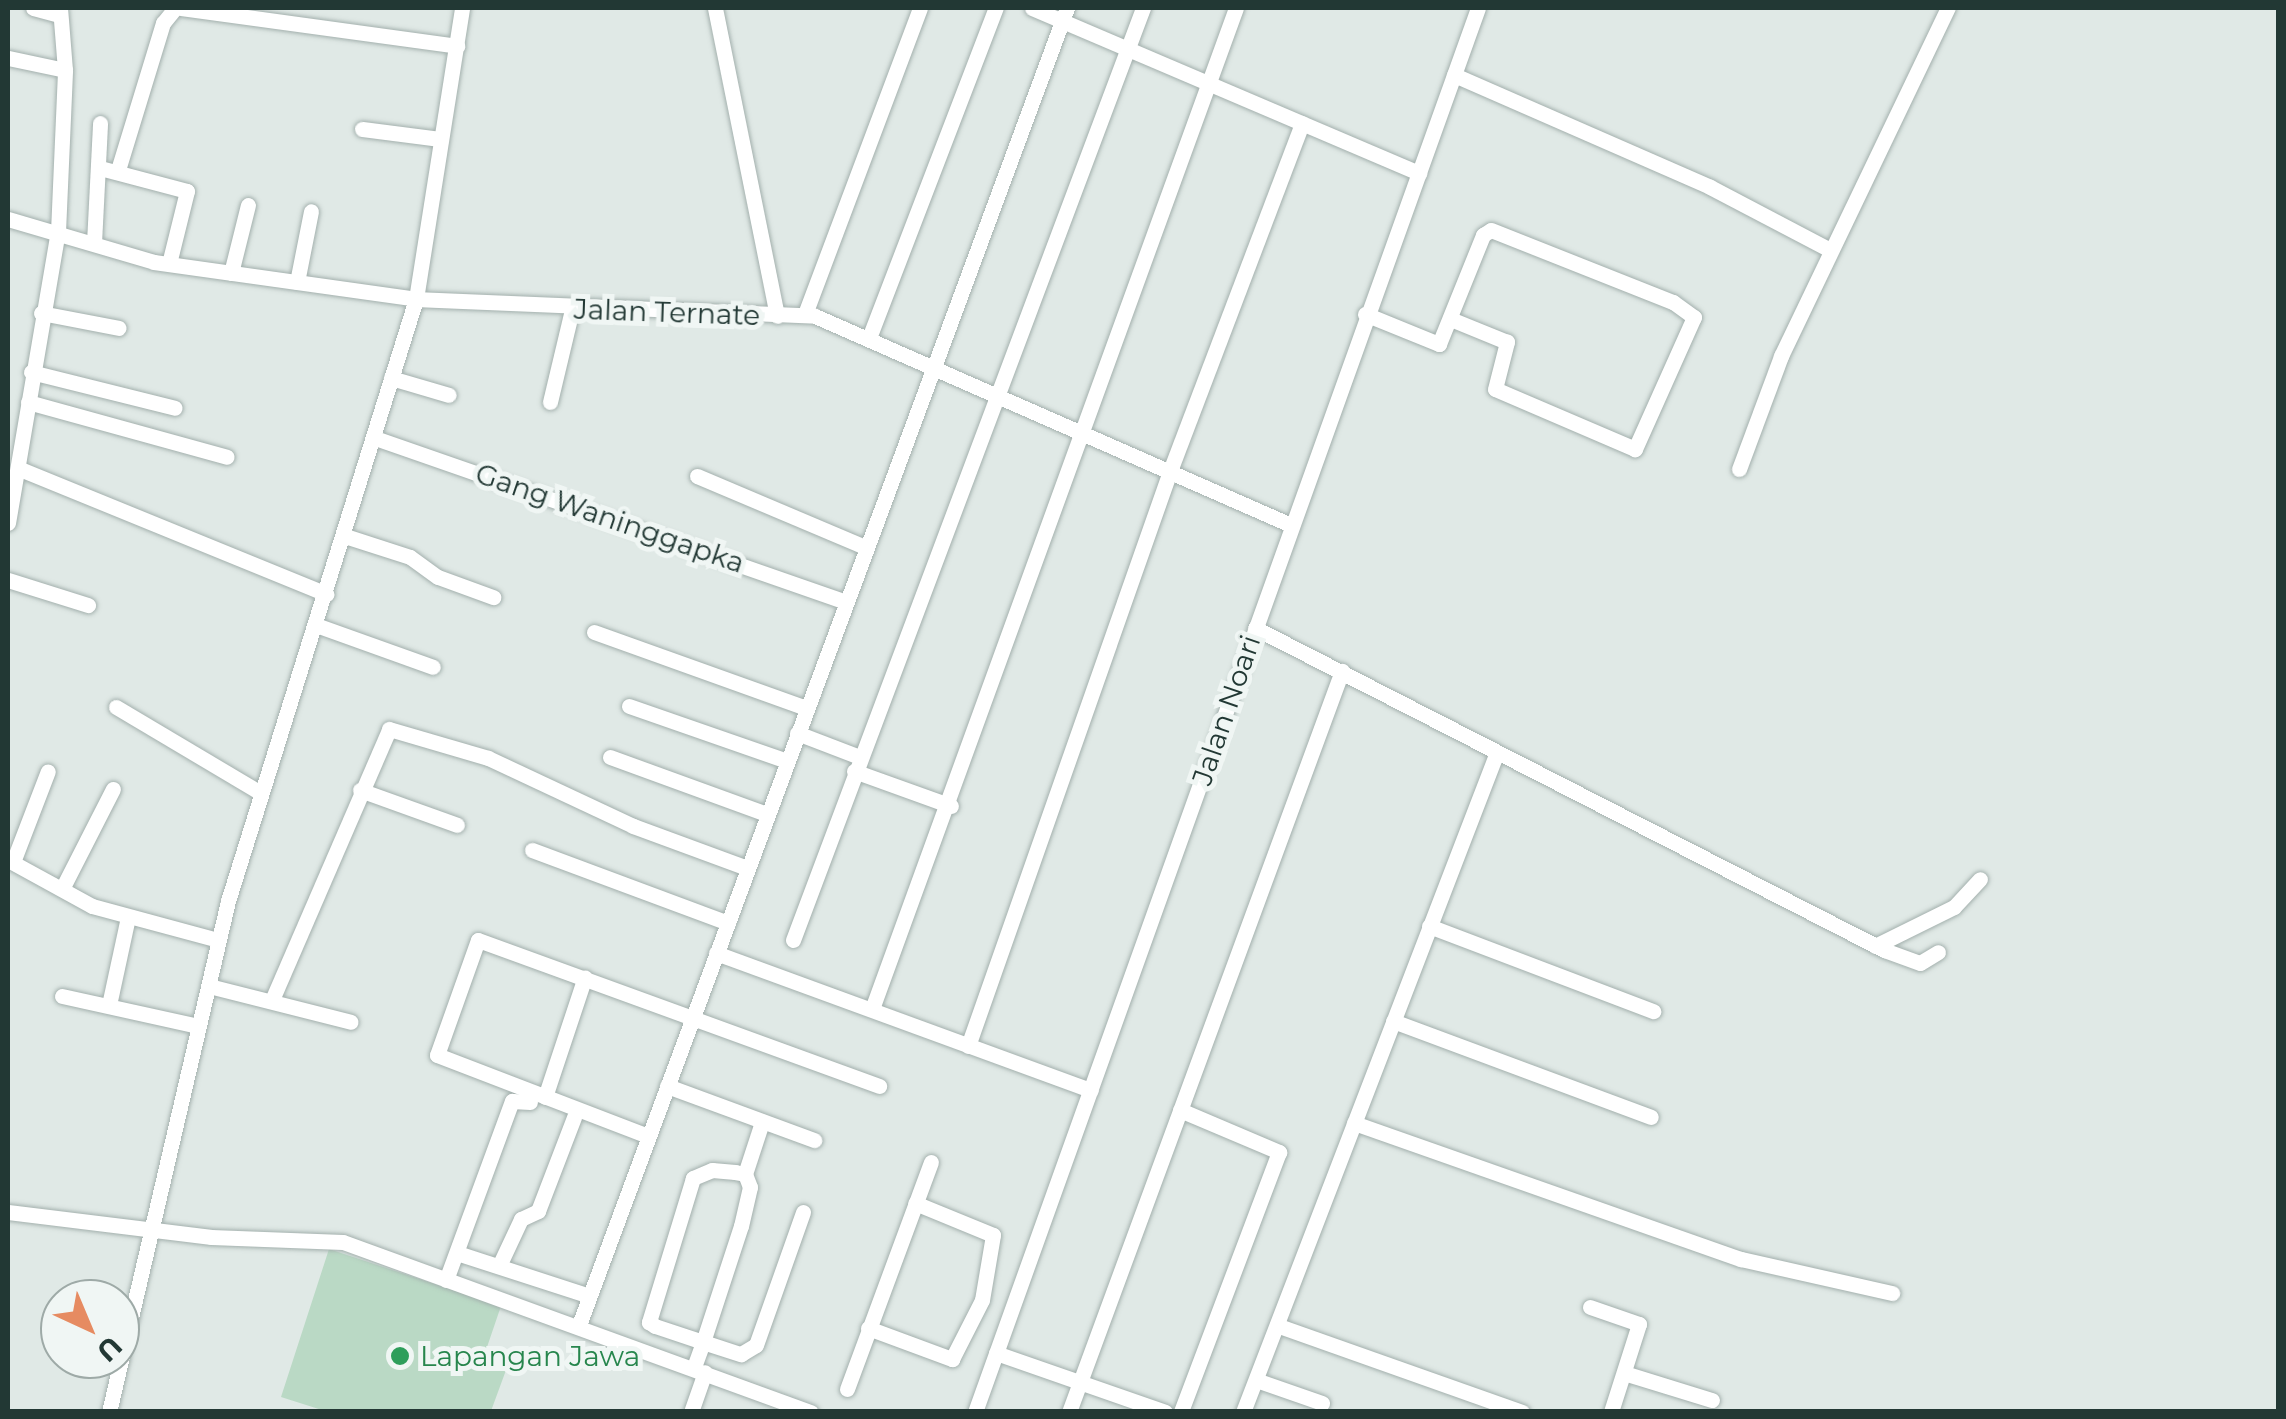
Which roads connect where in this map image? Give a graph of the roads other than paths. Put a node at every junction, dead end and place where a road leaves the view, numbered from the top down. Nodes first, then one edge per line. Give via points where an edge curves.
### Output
1 (33, 8) edge
2 (178, 8) edge
3 (462, 8) edge
4 (715, 8) edge
5 (920, 8) edge
6 (996, 8) edge
7 (1032, 8) edge
8 (1143, 8) edge
9 (1236, 8) edge
10 (1478, 8) edge
11 (1948, 8) edge
12 (60, 11) edge
13 (258, 12) edge
14 (1065, 14) edge
15 (457, 46) junction
16 (1128, 49) junction
17 (8, 58) edge
18 (65, 70) junction
19 (1454, 75) junction
20 (1209, 84) junction
21 (100, 123) dead end
22 (1302, 123) junction
23 (362, 129) dead end
24 (440, 139) junction
25 (100, 168) junction
26 (118, 170) junction
27 (1419, 173) junction
28 (248, 205) dead end
29 (312, 211) dead end
30 (8, 219) edge
31 (58, 232) junction
32 (94, 243) junction
33 (1830, 250) junction
34 (169, 264) junction
35 (231, 272) junction
36 (297, 282) junction
37 (416, 299) junction
38 (572, 310) junction
39 (41, 313) junction
40 (806, 314) junction
41 (1365, 314) junction
42 (776, 316) junction
43 (1453, 320) junction
44 (118, 328) dead end
45 (869, 338) junction
46 (932, 366) junction
47 (31, 372) junction
48 (392, 378) junction
49 (449, 395) dead end
50 (998, 396) junction
51 (28, 402) junction
52 (550, 402) dead end
53 (175, 408) dead end
54 (1081, 433) junction
55 (375, 438) junction
56 (228, 457) dead end
57 (20, 469) junction
58 (1738, 469) dead end
59 (1170, 471) junction
60 (697, 476) dead end
61 (8, 516) edge
62 (1291, 525) junction
63 (345, 536) junction
64 (865, 547) junction
65 (8, 580) edge
66 (326, 594) junction
67 (493, 598) dead end
68 (844, 601) junction
69 (88, 605) dead end
70 (316, 625) junction
71 (1255, 628) junction
72 (594, 632) dead end
73 (433, 667) dead end
74 (1342, 671) junction
75 (629, 706) dead end
76 (116, 707) dead end
77 (806, 708) junction
78 (797, 733) junction
79 (1497, 752) junction
80 (610, 757) dead end
81 (787, 760) junction
82 (857, 764) junction
83 (48, 771) dead end
84 (113, 789) dead end
85 (360, 790) junction
86 (259, 792) junction
87 (951, 806) junction
88 (767, 814) junction
89 (456, 826) dead end
90 (532, 850) dead end
91 (10, 861) edge
92 (748, 868) junction
93 (1980, 879) dead end
94 (63, 887) junction
95 (128, 917) junction
96 (728, 922) junction
97 (1429, 926) junction
98 (218, 940) junction
99 (793, 940) dead end
100 (1876, 946) junction
101 (1938, 952) dead end
102 (716, 953) junction
103 (585, 977) junction
104 (209, 986) junction
105 (62, 996) dead end
106 (272, 1000) junction
107 (109, 1004) junction
108 (872, 1010) junction
109 (1653, 1011) dead end
110 (691, 1018) junction
111 (1393, 1021) junction
112 (352, 1022) dead end
113 (200, 1026) junction
114 (968, 1046) junction
115 (667, 1086) junction
116 (879, 1086) dead end
117 (1092, 1090) junction
118 (545, 1097) junction
119 (1180, 1110) junction
120 (574, 1117) junction
121 (1651, 1117) dead end
122 (762, 1122) junction
123 (1354, 1123) junction
124 (646, 1140) junction
125 (814, 1140) dead end
126 (931, 1162) dead end
127 (745, 1174) junction
128 (915, 1202) junction
129 (8, 1212) edge
130 (803, 1212) dead end
131 (155, 1230) junction
132 (456, 1256) junction
133 (499, 1266) junction
134 (447, 1277) junction
135 (1892, 1292) dead end
136 (589, 1296) junction
137 (982, 1300) junction
138 (1590, 1307) dead end
139 (1012, 1310) junction
140 (579, 1325) junction
141 (1279, 1326) junction
142 (868, 1328) junction
143 (703, 1342) junction
144 (996, 1353) junction
145 (699, 1369) junction
146 (1624, 1373) junction
147 (1076, 1380) junction
148 (1256, 1380) junction
149 (847, 1389) dead end
150 (1712, 1400) dead end
151 (1322, 1403) dead end
152 (109, 1412) edge
153 (691, 1412) edge
154 (811, 1412) edge
155 (974, 1412) edge
156 (1070, 1412) edge
157 (1165, 1412) edge
158 (1180, 1412) edge
159 (1243, 1412) edge
160 (1522, 1412) edge
161 (1611, 1412) edge

1 - 12 street
2 - 13 street
2 - 26 street via 162,22
3 - 15 street
4 - 42 street
5 - 40 street
6 - 45 street
7 - 14 street
8 - 16 street
9 - 20 street
10 - 19 street, Jalan Noari
11 - 33 street
12 - 18 street
13 - 15 street
14 - 16 street
14 - 46 street
15 - 24 street
16 - 20 street
16 - 50 street
17 - 18 street
18 - 31 street
19 - 27 street, Jalan Noari
19 - 33 street via 1710,187
20 - 22 street
20 - 54 street
21 - 25 street
22 - 27 street
22 - 59 street
23 - 24 street
24 - 37 street
25 - 26 street
25 - 32 street
26 - 34 street via 187,190
27 - 41 street, Jalan Noari
28 - 35 street
29 - 36 street
30 - 31 street, Jalan Ternate
31 - 32 street, Jalan Ternate
31 - 39 street
32 - 34 street, Jalan Ternate
33 - 58 street
34 - 35 street, Jalan Ternate
35 - 36 street, Jalan Ternate
36 - 37 street, Jalan Ternate
37 - 38 street, Jalan Ternate
37 - 48 street
38 - 42 street, Jalan Ternate
38 - 52 street
39 - 44 street
39 - 47 street
40 - 42 street, Jalan Ternate
40 - 45 street, Jalan Ternate
41 - 43 street via 1437,345
41 - 62 street, Jalan Noari
43 - 43 street via 1483,235 1491,230 1673,302 1694,317 1635,449 1495,389 1506,340
45 - 46 street, Jalan Ternate
46 - 50 street, Jalan Ternate
46 - 64 street
47 - 51 street
47 - 53 street
48 - 49 street
48 - 55 street
50 - 54 street, Jalan Ternate
50 - 82 street
51 - 56 street
51 - 57 street
54 - 59 street, Jalan Ternate
54 - 87 street
55 - 63 street
55 - 68 street, Gang Waninggapka
57 - 61 street
57 - 66 street
59 - 62 street, Jalan Ternate
59 - 114 street
60 - 64 street
62 - 71 street, Jalan Noari
63 - 66 street
63 - 67 street via 410,556 438,576
64 - 68 street
65 - 69 street
66 - 70 street
68 - 77 street
70 - 73 street
70 - 86 street
71 - 74 street
71 - 117 street, Jalan Noari
72 - 77 street
74 - 79 street
74 - 119 street
75 - 81 street
76 - 86 street
77 - 78 street
78 - 81 street
78 - 82 street
79 - 97 street
79 - 100 street
80 - 88 street
81 - 88 street
82 - 87 street
82 - 99 street
83 - 91 street
84 - 94 street
85 - 89 street
85 - 92 street via 382,736 396,730 488,758 634,826
85 - 106 street
86 - 98 street
87 - 108 street
88 - 92 street
90 - 96 street
91 - 94 street
92 - 96 street
93 - 100 street via 1954,907
94 - 95 street via 92,906
95 - 98 street
95 - 107 street
96 - 102 street
97 - 109 street
97 - 111 street
98 - 104 street
100 - 101 street via 1914,963
102 - 108 street
102 - 110 street
103 - 110 street
103 - 118 street
103 - 118 street via 478,940 436,1048 440,1057
104 - 106 street
104 - 113 street
105 - 107 street
106 - 112 street
107 - 113 street
108 - 114 street
110 - 115 street
110 - 116 street
111 - 121 street
111 - 123 street
113 - 131 street
114 - 117 street
115 - 122 street
115 - 124 street
117 - 139 street, Jalan Noari
118 - 124 street
119 - 147 street
119 - 158 street via 1280,1152
120 - 124 street
120 - 132 street via 514,1098
120 - 133 street via 538,1211 521,1220
122 - 125 street
122 - 127 street
123 - 135 street via 1742,1259
123 - 141 street
124 - 136 street
126 - 128 street
127 - 143 street via 747,1205
127 - 143 street via 712,1170 693,1178 650,1314 652,1324
128 - 137 street via 994,1235
128 - 142 street
129 - 131 street
130 - 143 street via 752,1351
131 - 134 street via 257,1241 330,1239
131 - 152 street
132 - 133 street
132 - 134 street
133 - 136 street
134 - 140 street
136 - 140 street
137 - 139 street
137 - 142 street via 952,1359
138 - 146 street via 1640,1324
139 - 144 street, Jalan Noari
140 - 145 street
141 - 148 street
141 - 160 street
142 - 149 street
143 - 145 street
144 - 147 street
144 - 155 street, Jalan Noari
145 - 153 street
145 - 154 street
146 - 150 street
146 - 161 street
147 - 156 street
147 - 157 street
148 - 151 street
148 - 159 street

